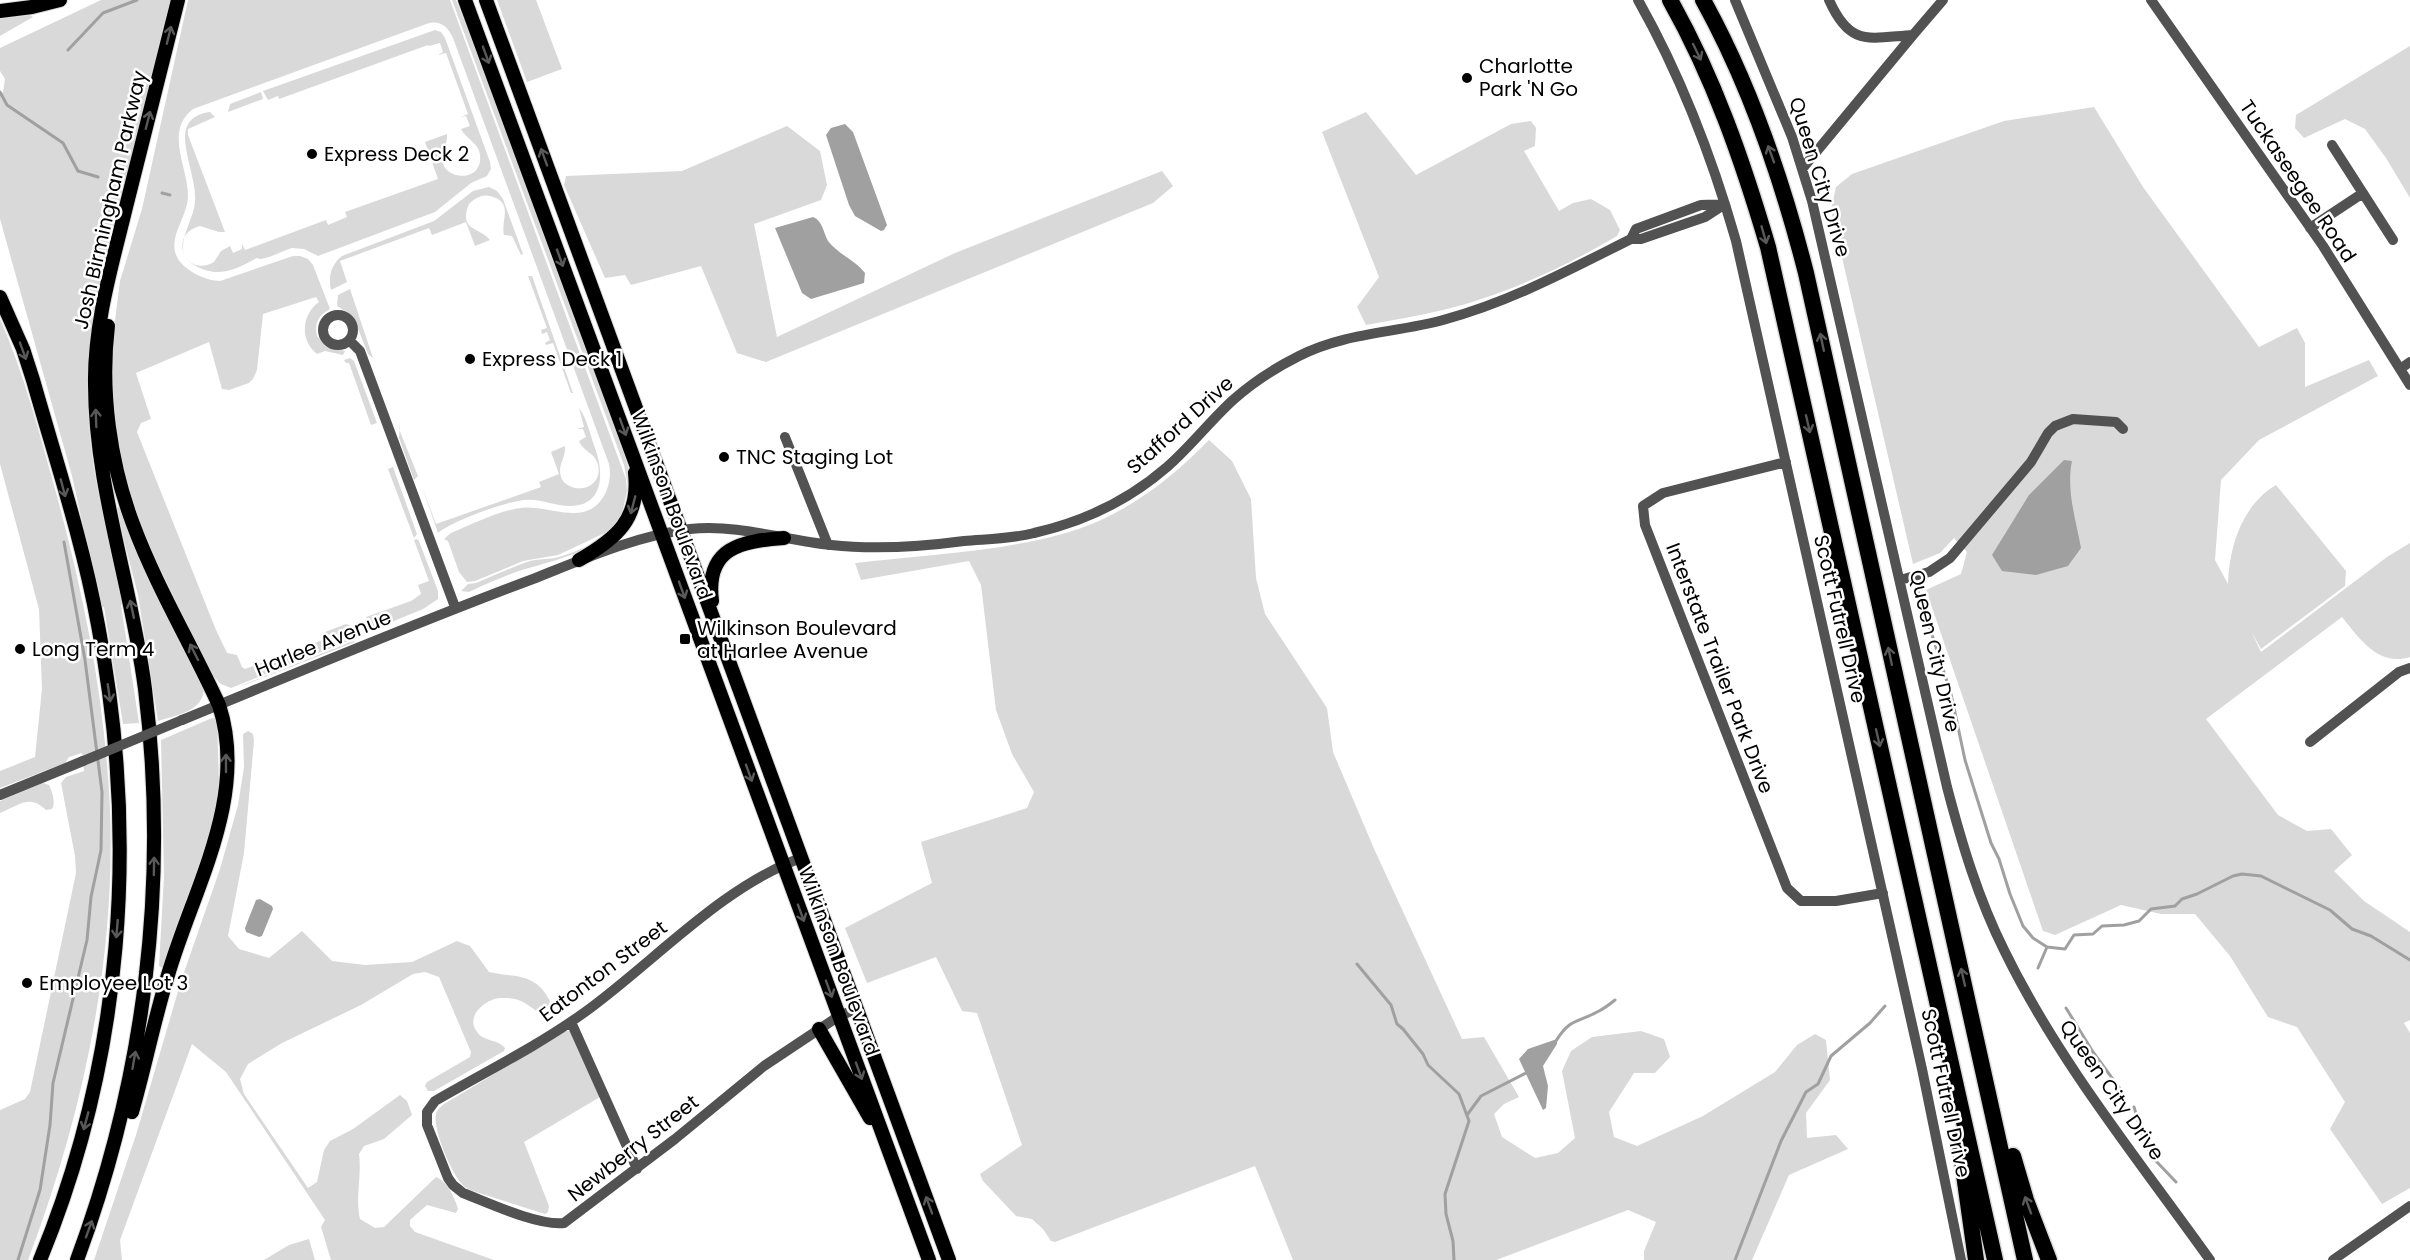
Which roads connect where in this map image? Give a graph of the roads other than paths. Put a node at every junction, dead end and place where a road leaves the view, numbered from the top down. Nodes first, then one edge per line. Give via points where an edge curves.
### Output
1 (60, 0) edge
2 (178, 0) edge
3 (465, 0) edge
4 (486, 0) edge
5 (1638, 0) edge
6 (1670, 0) edge
7 (1703, 0) edge
8 (1735, 0) edge
9 (1829, 0) edge
10 (1943, 0) edge
11 (2151, 0) edge
12 (0, 11) edge
13 (1913, 35) junction
14 (2332, 145) dead end
15 (1802, 169) junction
16 (2362, 192) junction
17 (1725, 204) junction
18 (564, 212) junction
19 (546, 219) junction
20 (2310, 228) junction
21 (119, 237) junction
22 (2393, 240) dead end
23 (0, 297) edge
24 (349, 340) dead end
25 (2410, 362) edge
26 (2400, 369) junction
27 (2410, 385) edge
28 (2122, 429) dead end
29 (785, 437) dead end
30 (630, 447) junction
31 (1786, 462) junction
32 (681, 530) junction
33 (662, 535) junction
34 (784, 538) junction
35 (828, 545) junction
36 (579, 560) junction
37 (1900, 580) junction
38 (455, 607) junction
39 (717, 629) junction
40 (2410, 668) edge
41 (219, 705) junction
42 (2310, 742) dead end
43 (0, 795) edge
44 (801, 858) junction
45 (783, 865) junction
46 (1883, 893) junction
47 (857, 1009) junction
48 (1971, 1013) junction
49 (839, 1016) junction
50 (571, 1022) junction
51 (819, 1029) junction
52 (1951, 1057) junction
53 (427, 1112) joint
54 (890, 1154) junction
55 (637, 1168) junction
56 (100, 1198) junction
57 (2410, 1206) edge
58 (40, 1260) edge
59 (78, 1260) edge
60 (929, 1260) edge
61 (949, 1260) edge
62 (1961, 1260) edge
63 (1976, 1260) edge
64 (1995, 1260) edge
65 (2025, 1260) edge
66 (2049, 1260) edge
67 (2210, 1260) edge
68 (2333, 1260) edge

1 - 12 main road
21 -> 2 main road, Josh Birmingham Parkway
3 -> 19 main road, Wilkinson Boulevard
18 -> 4 main road, Wilkinson Boulevard
5 - 17 street, Scott Futrell Drive via 1701,134
6 -> 52 highway via 1726,118 1768,247
48 -> 7 highway via 1796,231 1770,150
8 - 15 street, Queen City Drive via 1770,80
9 - 13 street via 1841,23 1856,35
10 - 13 street
11 - 20 street, Tuckaseegee Road
13 - 15 street
14 - 16 street
15 - 37 street, Queen City Drive via 1825,248
16 - 20 street
16 - 22 street
17 - 31 street, Scott Futrell Drive
17 - 35 street, Stafford Drive via 1701,205 1636,229 1631,239 1550,281 1485,307 1422,325 1342,340 1304,354 1237,396 1150,481 1075,521 1019,536 935,546
18 - 19 main road
18 - 32 main road, Wilkinson Boulevard
19 -> 30 main road, Wilkinson Boulevard
20 - 26 street, Tuckaseegee Road
41 -> 21 main road via 152,567 120,486 107,408 106,371 107,329
56 -> 21 main road, Josh Birmingham Parkway via 129,1089 141,1019 154,871 145,689 135,624 105,493 96,429 97,349
23 -> 58 main road via 33,380 98,623 117,755 120,810 119,906 103,1041 79,1145
24 - 38 street via 360,351
25 - 26 street
26 - 27 street, Tuckaseegee Road
28 - 37 street via 2116,422 2082,419 2055,426 2031,462 1950,558 1929,572
29 - 35 street
30 - 33 main road, Wilkinson Boulevard
30 -> 36 main road via 636,483 628,520 613,538
31 - 46 street, Scott Futrell Drive
31 - 46 street, Interstate Trailer Park Drive via 1663,493 1642,506 1645,525 1787,888 1801,901 1836,901
32 - 33 street, Stafford Drive
32 - 34 street, Stafford Drive via 716,528
32 - 39 main road, Wilkinson Boulevard
33 - 36 street, Harlee Avenue
33 -> 45 main road, Wilkinson Boulevard
34 - 35 street, Stafford Drive
34 - 39 main road via 740,544 721,558 711,584
36 - 38 street, Harlee Avenue
37 - 67 street, Queen City Drive via 1957,825 1974,882 2004,951 2040,1016 2106,1115
38 - 41 street, Harlee Avenue
39 - 44 main road, Wilkinson Boulevard
40 - 42 street via 2399,672
41 - 43 street, Harlee Avenue, bridge
56 -> 41 main road via 146,1064 167,977 212,853 226,762
44 - 45 street, Eatonton Street
44 - 47 main road, Wilkinson Boulevard
45 -> 49 main road, Wilkinson Boulevard
45 - 50 street, Eatonton Street via 710,912
46 - 62 street, Scott Futrell Drive
47 - 49 street, Newberry Street
61 -> 47 main road, Wilkinson Boulevard
48 - 65 highway
66 -> 48 highway via 2026,1200
49 - 51 street, Newberry Street
49 -> 54 main road, Wilkinson Boulevard
50 - 53 street, Eatonton Street via 435,1101
50 - 55 street
51 - 54 main road
51 - 55 street, Newberry Street via 764,1066
52 - 63 highway
52 - 64 highway
53 - 55 street, Newberry Street via 427,1125 448,1178 456,1188 552,1224 570,1220
54 - 60 main road, Wilkinson Boulevard
59 -> 56 main road, Josh Birmingham Parkway
57 - 68 street

